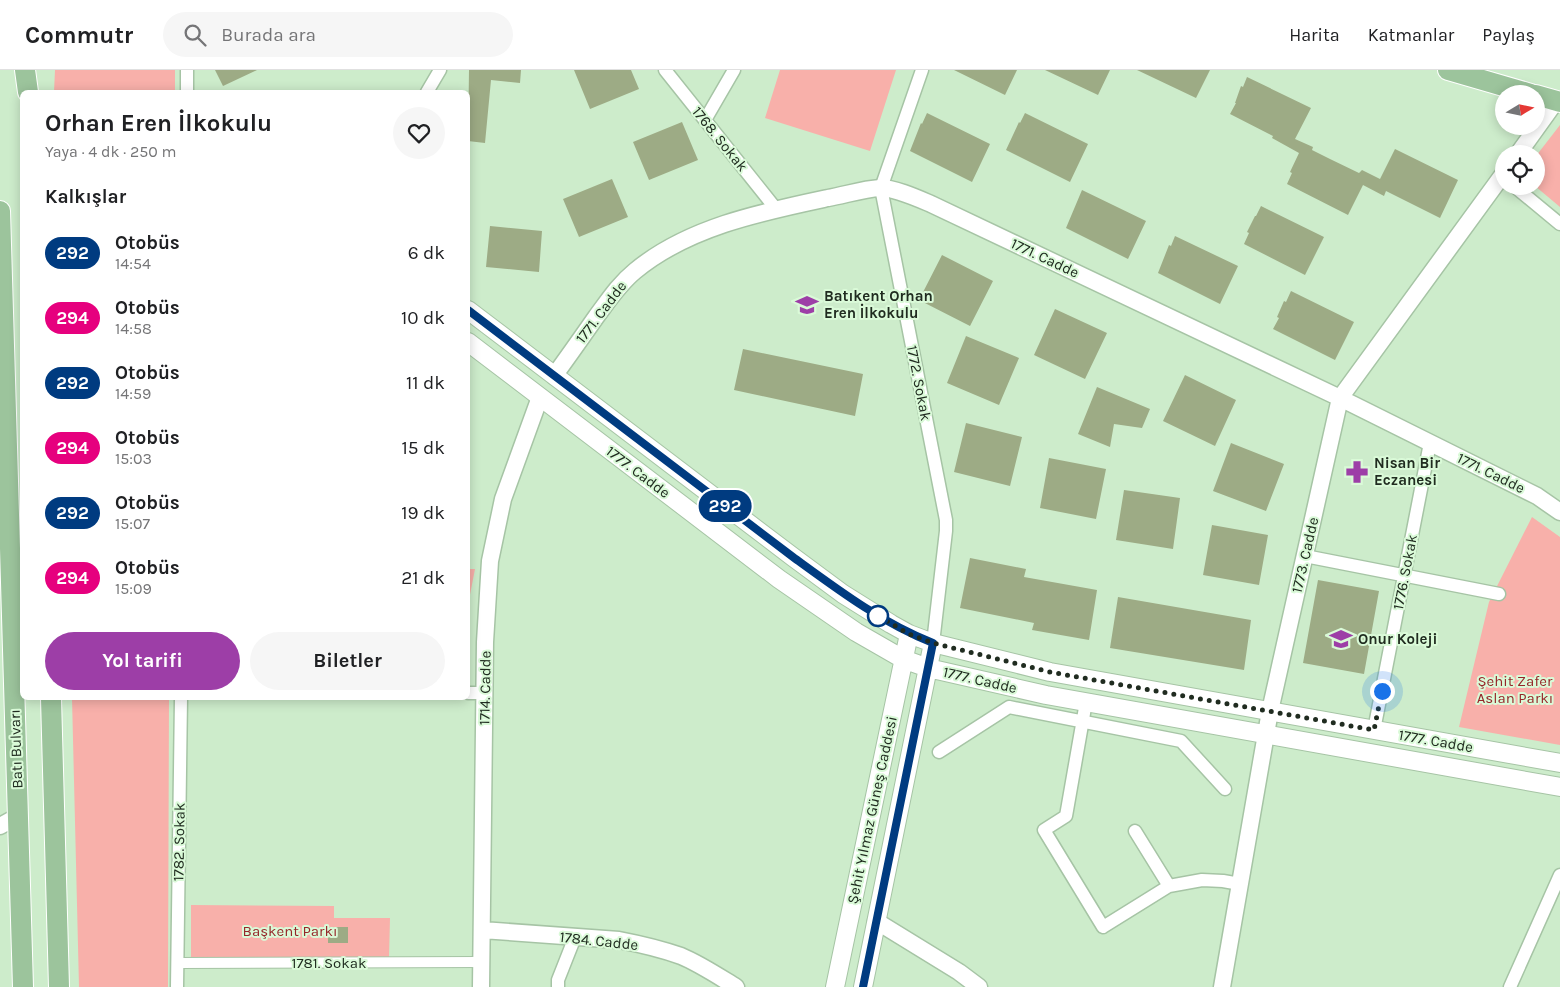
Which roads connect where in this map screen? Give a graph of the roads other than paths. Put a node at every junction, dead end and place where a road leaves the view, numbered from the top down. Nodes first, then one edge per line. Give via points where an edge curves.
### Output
1 (25, 70) edge
2 (188, 70) edge
3 (440, 70) edge
4 (665, 70) edge
5 (734, 70) edge
6 (922, 70) edge
7 (1448, 70) edge
8 (1500, 85) edge
9 (28, 90) edge
10 (187, 90) edge
11 (428, 90) edge
12 (1545, 97) edge
13 (1558, 101) edge
14 (705, 120) junction
15 (1525, 145) edge
16 (881, 188) junction
17 (1495, 193) edge
18 (1526, 195) edge
19 (776, 209) junction
20 (0, 211) edge
21 (0, 222) edge
22 (1560, 224) edge
23 (470, 312) edge
24 (470, 344) edge
25 (554, 376) junction
26 (2, 381) edge
27 (540, 397) junction
28 (1340, 398) junction
29 (1430, 443) junction
30 (1560, 512) edge
31 (5, 548) edge
32 (1305, 556) junction
33 (1404, 576) junction
34 (1499, 594) dead end
35 (909, 634) junction
36 (933, 643) junction
37 (904, 659) junction
38 (928, 668) junction
39 (470, 693) edge
40 (484, 693) junction
41 (51, 700) edge
42 (181, 700) edge
43 (1086, 702) junction
44 (1270, 711) junction
45 (1083, 723) junction
46 (1374, 730) junction
47 (1266, 734) junction
48 (939, 752) dead end
49 (1560, 763) edge
50 (1560, 787) edge
51 (1225, 790) dead end
52 (9, 822) edge
53 (1135, 831) dead end
54 (1560, 875) edge
55 (1240, 884) junction
56 (1169, 886) junction
57 (850, 915) junction
58 (876, 920) junction
59 (482, 930) junction
60 (575, 937) junction
61 (482, 962) junction
62 (177, 963) junction
63 (23, 987) edge
64 (59, 987) edge
65 (177, 987) edge
66 (481, 987) edge
67 (558, 987) edge
68 (736, 987) edge
69 (835, 987) edge
70 (863, 987) edge
71 (979, 987) edge
72 (1222, 987) edge
73 (1510, 987) edge

1 - 9 main road
2 - 10 street
3 - 11 street
4 - 14 street, 1768. Sokak
5 - 14 street
6 - 16 street
7 - 8 main road
12 - 13 main road
13 - 15 street
14 - 19 street, 1768. Sokak
16 - 19 street, 1771. Cadde
16 - 28 street, 1771. Cadde via 931,204
16 - 36 street, 1772. Sokak via 946,520
17 - 28 street, 1773. Cadde
18 - 22 street
19 - 25 street, 1771. Cadde via 692,237 639,267 617,289
20 - 21 main road, Batı Bulvarı
21 - 26 main road, Batı Bulvarı
23 - 25 main road, 1777. Cadde
24 - 27 main road, 1777. Cadde
25 - 27 main road
25 - 35 main road, 1777. Cadde via 843,594
26 - 31 main road, Batı Bulvarı
27 - 37 main road, 1777. Cadde via 779,579 856,632
27 - 40 street, 1714. Cadde via 503,499 490,561
28 - 29 street, 1771. Cadde
28 - 32 street, 1773. Cadde
29 - 30 street, 1771. Cadde via 1537,496
29 - 33 street, 1776. Sokak
31 - 52 main road, Batı Bulvarı
32 - 33 street
32 - 44 street, 1773. Cadde
33 - 34 street
33 - 46 street, 1776. Sokak
35 - 36 main road, 1777. Cadde
35 - 37 main road, Şehit Yılmaz Güneş Caddesi
36 - 38 main road, Şehit Yılmaz Güneş Caddesi
36 - 44 main road, 1777. Cadde via 1050,672
37 - 38 main road, 1777. Cadde
37 - 57 main road, Şehit Yılmaz Güneş Caddesi
38 - 43 main road, 1777. Cadde
38 - 58 main road, Şehit Yılmaz Güneş Caddesi
39 - 40 street
40 - 59 street, 1714. Cadde
41 - 64 main road
42 - 62 street, 1782. Sokak
43 - 45 street
43 - 47 main road, 1777. Cadde
44 - 46 main road, 1777. Cadde
44 - 47 street, 1773. Cadde
45 - 48 street via 1009,707
45 - 51 street via 1181,741
45 - 56 street via 1066,816 1044,830 1103,926
46 - 49 main road, 1777. Cadde
47 - 50 main road, 1777. Cadde
47 - 55 street, 1773. Cadde
52 - 63 main road, Batı Bulvarı
53 - 56 street
54 - 73 street
55 - 56 street via 1202,880
55 - 72 street, 1773. Cadde
57 - 58 main road
57 - 69 main road, Şehit Yılmaz Güneş Caddesi
58 - 70 main road, Şehit Yılmaz Güneş Caddesi
58 - 71 street
59 - 60 street, 1784. Cadde
59 - 61 street, 1714. Cadde
60 - 67 street
60 - 68 street, 1784. Cadde via 619,940 661,950 705,968
61 - 62 street, 1781. Sokak
61 - 66 street, 1714. Cadde
62 - 65 street, 1782. Sokak

